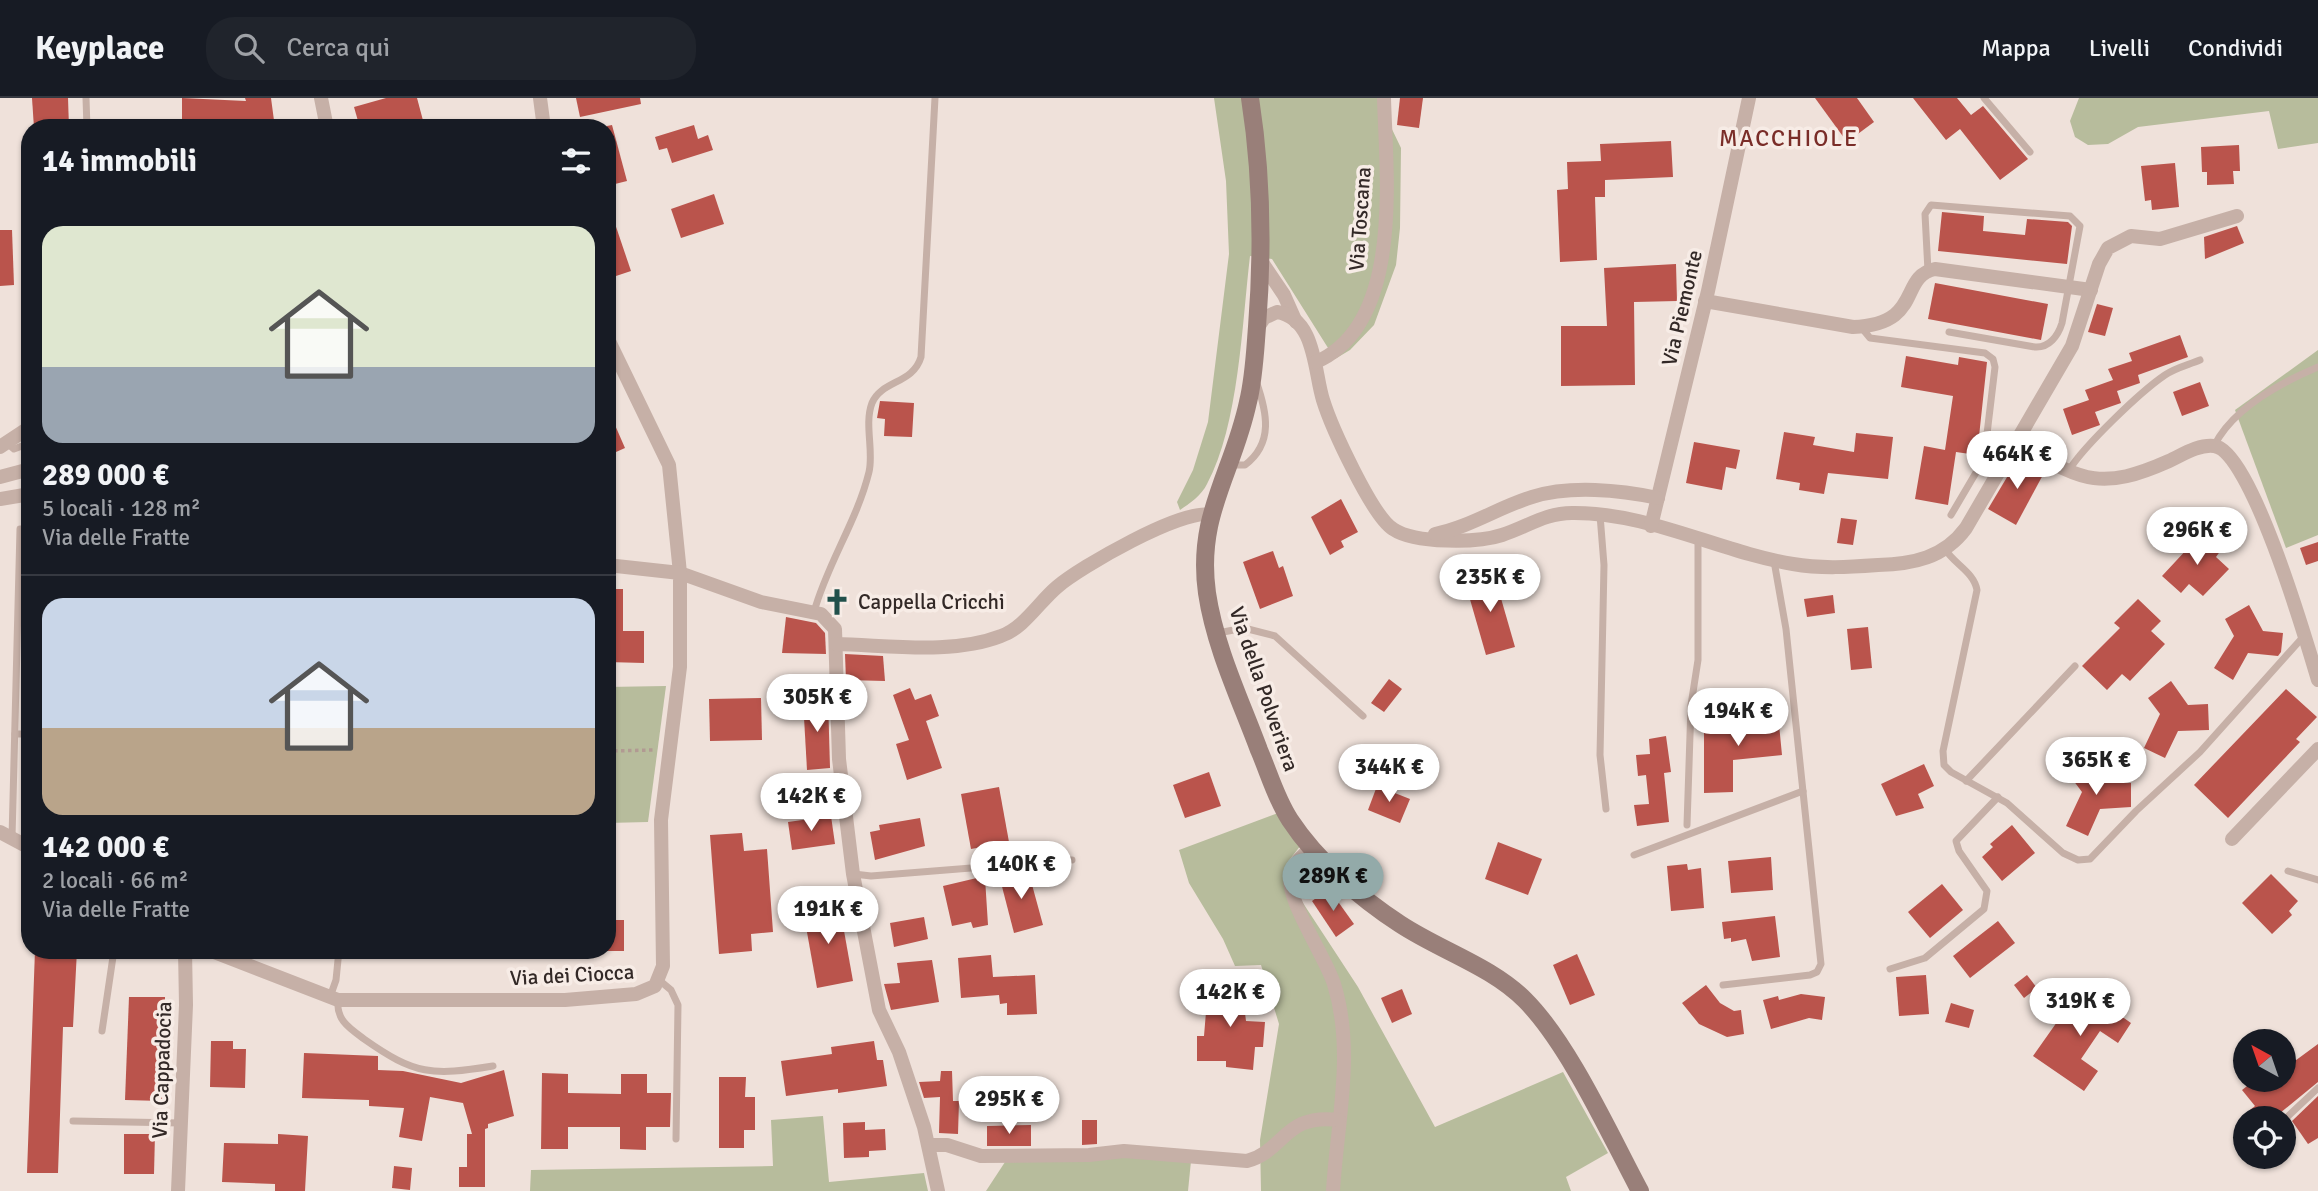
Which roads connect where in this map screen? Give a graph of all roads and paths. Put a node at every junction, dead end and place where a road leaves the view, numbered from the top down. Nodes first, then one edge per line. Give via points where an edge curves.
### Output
1 (86, 98) edge
2 (321, 98) edge
3 (540, 98) edge
4 (935, 98) edge
5 (1250, 98) edge
6 (1384, 98) edge
7 (1749, 98) edge
8 (1984, 98) edge
9 (87, 119) edge
10 (325, 119) edge
11 (543, 119) edge
12 (2029, 152) dead end
13 (2237, 216) dead end
14 (1261, 258) junction
15 (1928, 271) junction
16 (2070, 286) junction
17 (2091, 290) junction
18 (1259, 292) junction
19 (1705, 301) junction
20 (1292, 315) junction
21 (1861, 327) junction
22 (1256, 330) junction
23 (1949, 332) dead end
24 (616, 356) edge
25 (2200, 360) dead end
26 (1317, 362) junction
27 (2318, 367) edge
28 (1253, 369) junction
29 (21, 433) edge
30 (2016, 443) junction
31 (3, 445) edge
32 (21, 446) edge
33 (2214, 446) junction
34 (1227, 465) junction
35 (21, 471) edge
36 (2069, 471) junction
37 (0, 477) edge
38 (21, 496) edge
39 (1658, 498) junction
40 (0, 499) edge
41 (1210, 514) junction
42 (1601, 515) junction
43 (1951, 515) dead end
44 (1651, 526) junction
45 (21, 529) edge
46 (1406, 534) junction
47 (1698, 539) junction
48 (1945, 549) junction
49 (1774, 560) junction
50 (616, 566) edge
51 (680, 573) junction
52 (814, 612) junction
53 (1217, 633) junction
54 (2305, 635) junction
55 (836, 644) junction
56 (2074, 666) dead end
57 (2318, 680) edge
58 (1363, 716) dead end
59 (15, 734) junction
60 (21, 734) edge
61 (670, 749) junction
62 (2318, 749) edge
63 (616, 751) edge
64 (1966, 781) junction
65 (1803, 791) junction
66 (1998, 797) junction
67 (1606, 808) dead end
68 (1687, 825) dead end
69 (6, 835) edge
70 (2232, 839) dead end
71 (1312, 847) junction
72 (1634, 855) dead end
73 (1072, 860) dead end
74 (2288, 871) dead end
75 (853, 874) junction
76 (2318, 880) edge
77 (113, 959) edge
78 (184, 959) edge
79 (232, 959) edge
80 (338, 959) edge
81 (1890, 970) dead end
82 (659, 980) junction
83 (1723, 985) dead end
84 (333, 999) junction
85 (102, 1031) dead end
86 (493, 1066) dead end
87 (2318, 1088) edge
88 (2296, 1108) edge
89 (1339, 1120) junction
90 (73, 1121) dead end
91 (181, 1124) junction
92 (676, 1139) dead end
93 (930, 1145) junction
94 (178, 1191) edge
95 (938, 1191) edge
96 (1332, 1191) edge
97 (1640, 1191) edge

1 - 9 lane
2 - 10 street
3 - 11 street
4 - 52 lane via 921,357 911,375 873,401 869,471
5 - 14 main road, Via della Polveriera via 1261,198
6 - 26 street, Via Toscana via 1386,213 1377,281 1349,336
7 - 19 street, Via Piemonte
8 - 12 lane
13 - 17 street via 2160,239 2134,235 2120,239 2104,254
14 - 18 main road, Via della Polveriera
14 - 20 street
15 - 16 street
15 - 16 lane via 1925,214 1931,205 2072,217 2081,231
15 - 21 street via 1916,279 1906,305 1893,317
16 - 17 street
16 - 23 lane via 2060,329 2044,346
17 - 30 street via 2072,345
18 - 20 street via 1271,288
18 - 22 main road, Via della Polveriera
19 - 21 street
19 - 39 street, Via Piemonte
20 - 22 street via 1272,313
20 - 26 street
21 - 43 lane via 1872,339 1985,353 1993,359 1985,456
22 - 28 main road, Via della Polveriera
24 - 51 street, Via dei Ciocca via 669,465
25 - 36 lane via 2157,380
26 - 46 street via 1325,406 1366,493 1387,525
27 - 33 lane via 2259,400 2228,424
28 - 34 main road, Via della Polveriera via 1243,422
28 - 34 lane via 1265,407 1265,440 1245,465
29 - 31 street
30 - 36 street
30 - 48 street via 1966,528
31 - 32 lane
33 - 36 street via 2119,480
33 - 54 street via 2232,459 2252,497 2284,568
34 - 41 main road, Via della Polveriera
35 - 37 street
38 - 40 street
39 - 44 street, Via Piemonte
39 - 46 street via 1611,492 1541,494 1446,532
41 - 53 main road, Via della Polveriera via 1205,574
41 - 55 street via 1175,521 1076,572 1003,636 958,645
42 - 44 street
42 - 46 street via 1557,514 1476,540
42 - 67 lane via 1600,755
44 - 47 street
45 - 59 lane
47 - 49 street
47 - 68 lane via 1699,660 1691,705
48 - 49 street via 1919,561 1885,565 1808,566
48 - 64 lane via 1972,576 1977,590 1942,755 1947,769
49 - 65 lane
50 - 51 street
51 - 52 street via 761,603
51 - 61 street, Via dei Ciocca via 680,667
52 - 55 street via 832,622
53 - 58 lane via 1244,628 1275,636
53 - 71 main road, Via della Polveriera via 1279,800
54 - 57 street
54 - 66 lane via 2200,752 2093,858 2078,860 2063,853
55 - 75 street via 839,759
56 - 64 lane
59 - 60 lane
59 - 69 lane
61 - 63 path
61 - 82 street, Via dei Ciocca via 661,820 663,966
62 - 70 street
64 - 66 lane
65 - 72 lane
65 - 83 lane via 1820,969 1810,975
66 - 81 lane via 1956,842 1987,891 1984,909 1925,958
71 - 89 street via 1291,871 1290,886 1326,961 1342,1013 1345,1046
71 - 97 main road, Via della Polveriera via 1392,919 1491,974 1525,1000 1563,1050
73 - 75 lane
74 - 76 lane
75 - 93 street via 879,1010 899,1052
77 - 85 lane
78 - 91 street, Via Cappadocia
79 - 84 street, Via dei Ciocca
80 - 84 lane
82 - 84 street, Via dei Ciocca via 641,993 590,999
82 - 92 lane via 671,990 678,1005
84 - 86 lane via 347,1026 401,1064 440,1073
87 - 88 lane
89 - 93 street via 1303,1122 1247,1161 1124,1150 1089,1155 981,1156 947,1145
89 - 96 street
90 - 91 lane
91 - 94 street, Via Cappadocia
93 - 95 street

